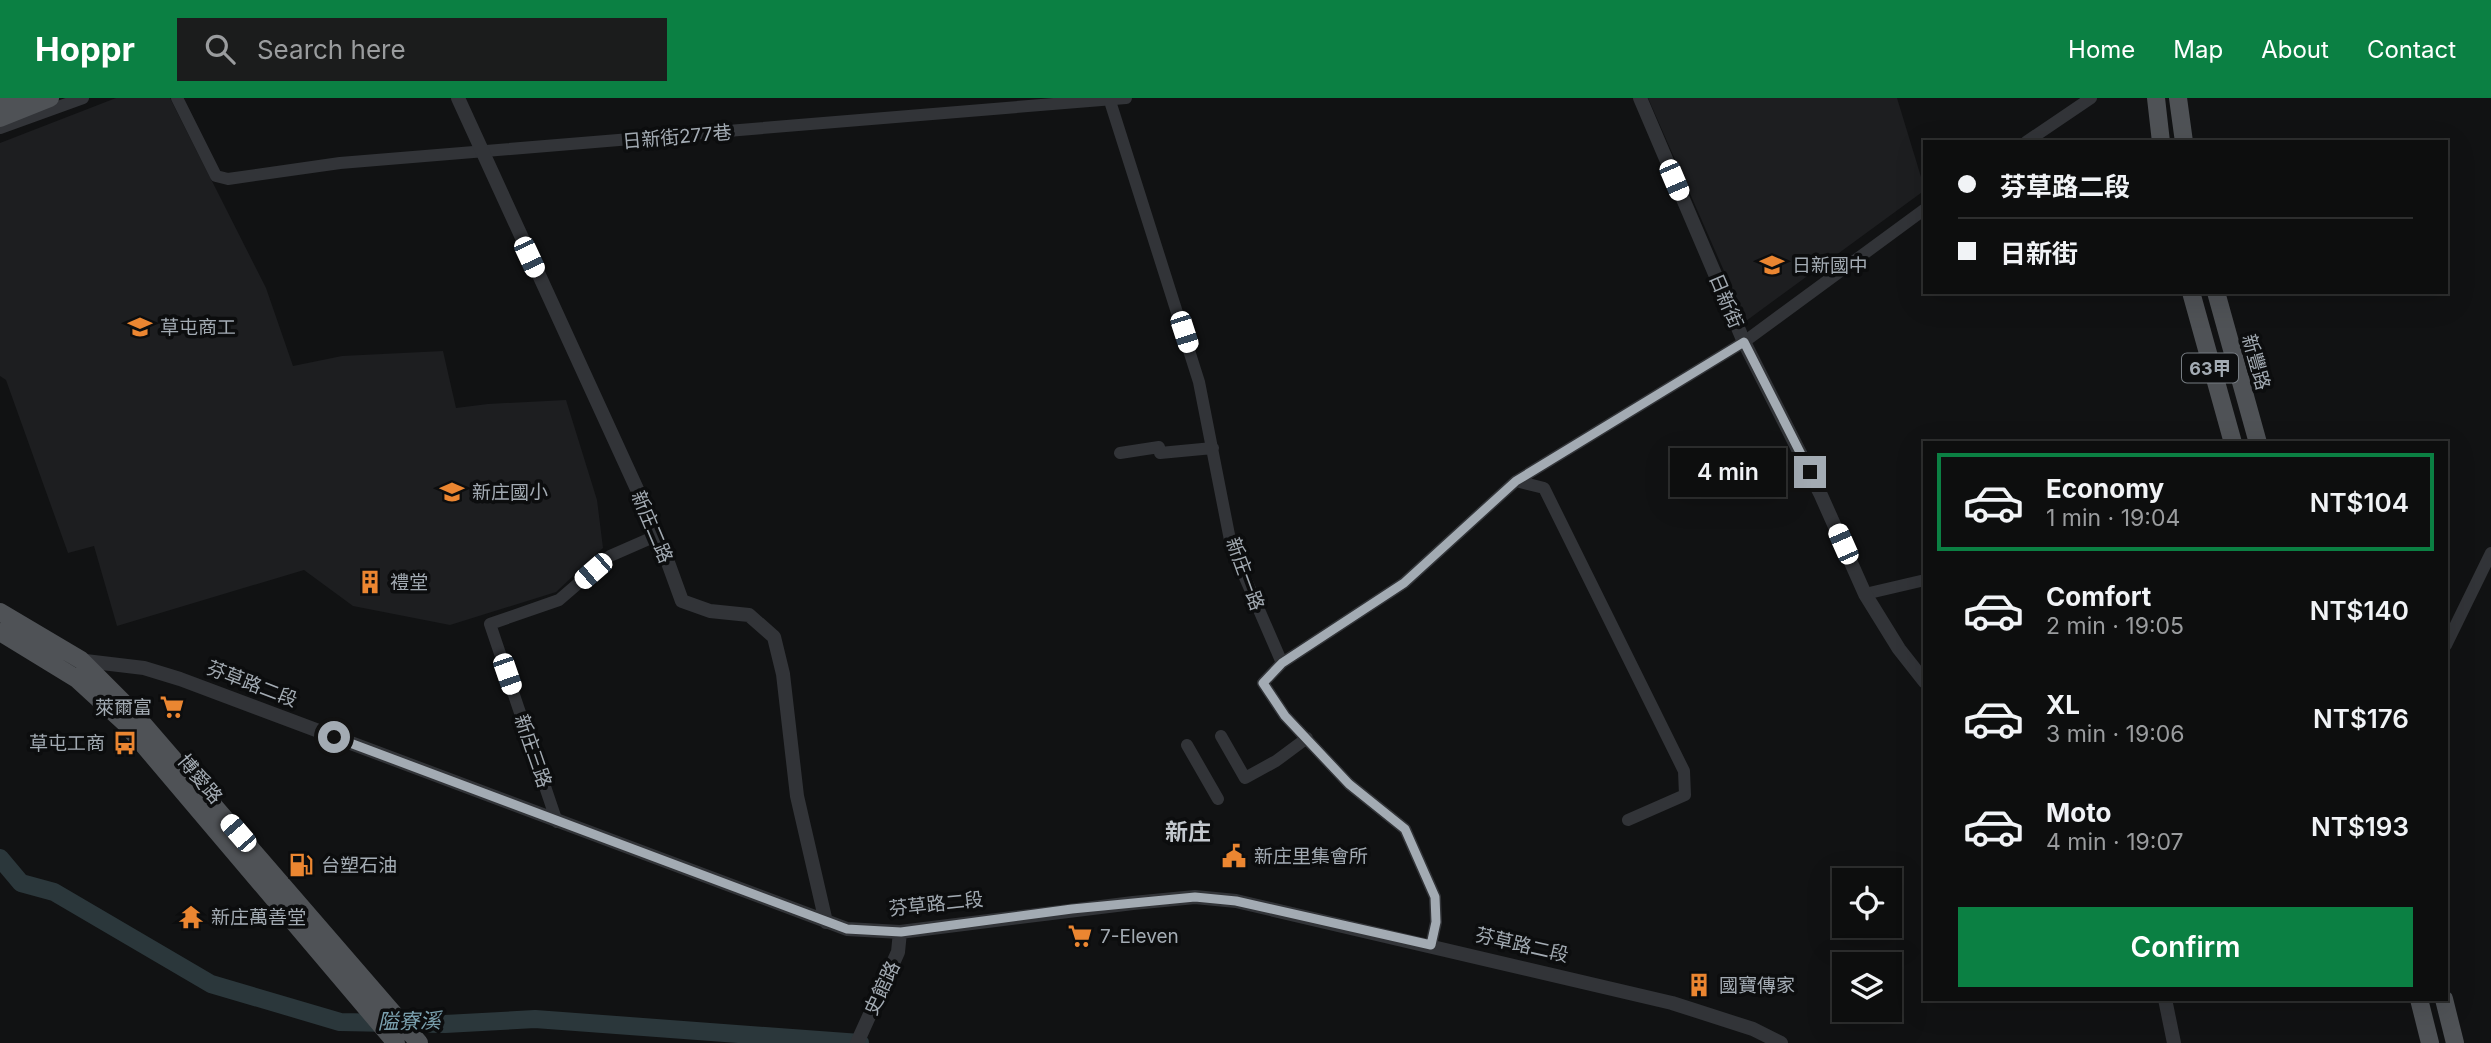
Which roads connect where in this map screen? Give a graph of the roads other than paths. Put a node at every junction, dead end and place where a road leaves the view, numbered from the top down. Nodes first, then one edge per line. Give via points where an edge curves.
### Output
1 (19, 98) edge
2 (50, 98) edge
3 (83, 98) edge
4 (177, 98) edge
5 (458, 98) edge
6 (1126, 98) edge
7 (1640, 98) edge
8 (2091, 98) edge
9 (2156, 98) edge
10 (2178, 98) edge
11 (1109, 99) edge
12 (0, 104) edge
13 (0, 118) edge
14 (0, 128) edge
15 (2029, 140) edge
16 (2161, 140) edge
17 (2184, 140) edge
18 (482, 153) junction
19 (1923, 210) edge
20 (2192, 294) edge
21 (2217, 294) edge
22 (1744, 342) junction
23 (2232, 441) edge
24 (2257, 441) edge
25 (1213, 448) junction
26 (1119, 453) dead end
27 (1516, 481) junction
28 (657, 535) junction
29 (2491, 553) edge
30 (1923, 580) edge
31 (1865, 594) junction
32 (0, 612) edge
33 (0, 632) edge
34 (2448, 641) edge
35 (81, 660) junction
36 (51, 661) junction
37 (1282, 663) junction
38 (1923, 679) edge
39 (1222, 736) dead end
40 (1307, 738) junction
41 (1187, 745) dead end
42 (1218, 799) dead end
43 (1628, 820) dead end
44 (557, 822) junction
45 (249, 858) junction
46 (826, 922) junction
47 (901, 932) junction
48 (1431, 945) junction
49 (2165, 1001) edge
50 (2420, 1001) edge
51 (2444, 1001) edge
52 (858, 1039) edge
53 (396, 1043) edge
54 (419, 1043) edge
55 (1781, 1043) edge
56 (2174, 1043) edge
57 (2430, 1043) edge
58 (2455, 1043) edge

1 - 12 main road
2 - 13 main road
3 - 14 street
4 - 18 street, 日新街277巷 via 216,176
5 - 18 street, 新庄二路
6 - 11 street, 日新街277巷
7 - 22 street, 日新街
8 - 15 street
9 - 16 main road
10 - 17 main road
11 - 18 street, 日新街277巷
11 - 25 street, 新庄一路 via 1199,382
18 - 28 street, 新庄二路
19 - 22 street
20 - 23 main road, 63甲
21 - 24 main road, 新豐路 / 63甲
22 - 27 street
22 - 31 street, 日新街 via 1821,494
25 - 26 street via 1160,453 1159,447
25 - 37 street, 新庄一路 via 1231,545
27 - 37 street via 1404,583
27 - 43 street via 1545,488 1684,771 1685,794
28 - 44 street, 新庄三路 via 610,556 559,600 491,624
28 - 46 street, 新庄二路 via 682,601 710,611 749,615 774,637 783,674 797,796
29 - 34 street
30 - 31 street
31 - 38 street, 日新街
32 - 35 main road, 芬草路二段
33 - 36 main road
35 - 36 street, 芬草路二段
35 - 44 street, 芬草路二段 via 144,668 180,679
35 - 45 main road, 博愛路 via 130,709
36 - 45 main road, 博愛路 via 124,722
37 - 40 street via 1263,683
39 - 40 street via 1245,778
40 - 48 street via 1349,784 1405,829 1435,897
41 - 42 street
44 - 46 street, 芬草路二段
45 - 53 main road, 博愛路
45 - 54 main road, 博愛路
46 - 47 street, 芬草路二段 via 847,929
47 - 48 street, 芬草路二段 via 1195,897 1236,901
47 - 52 street, 史館路 via 898,952
48 - 55 street, 芬草路二段 via 1672,1003
49 - 56 street
50 - 57 main road
51 - 58 main road

